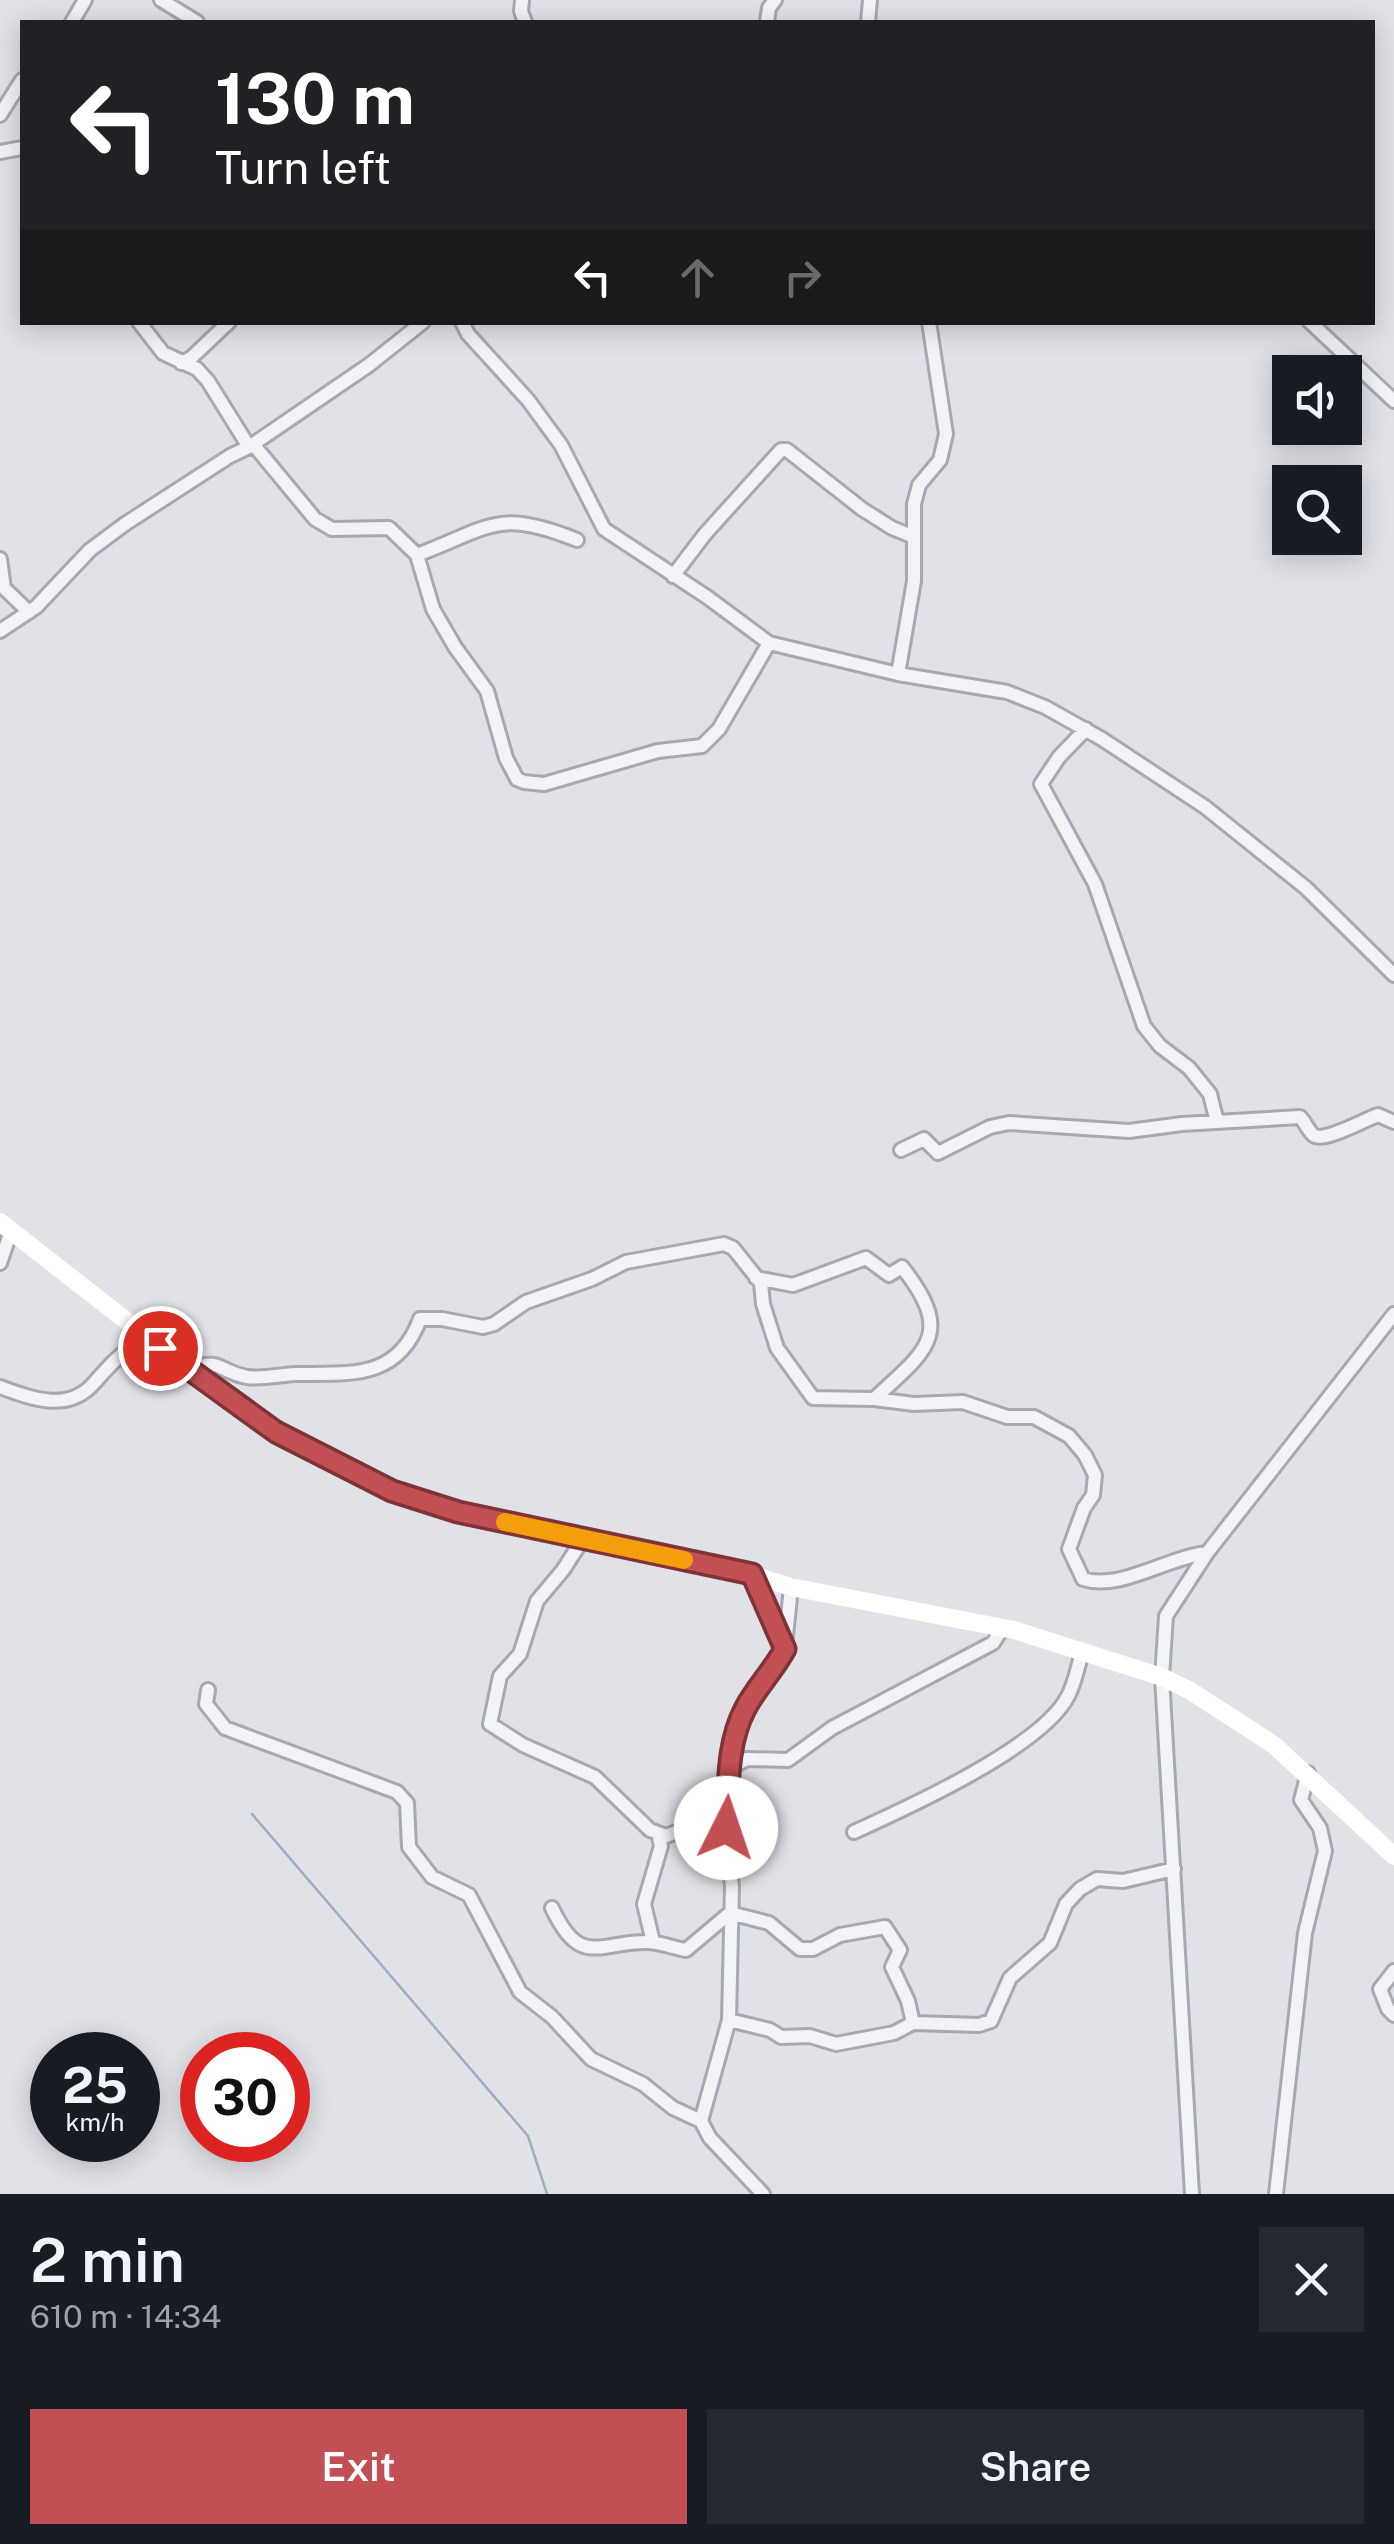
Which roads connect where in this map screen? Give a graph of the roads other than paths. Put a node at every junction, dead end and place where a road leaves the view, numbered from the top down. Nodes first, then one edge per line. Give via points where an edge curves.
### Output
1 (166, 3) edge
2 (194, 20) edge
3 (20, 83) edge
4 (0, 115) edge
5 (141, 325) edge
6 (226, 325) edge
7 (419, 325) edge
8 (464, 325) edge
9 (929, 325) edge
10 (1313, 325) edge
11 (181, 363) junction
12 (1394, 401) edge
13 (251, 446) junction
14 (914, 537) junction
15 (577, 540) dead end
16 (417, 555) junction
17 (0, 559) edge
18 (674, 576) junction
19 (29, 612) junction
20 (0, 631) edge
21 (769, 643) junction
22 (898, 674) junction
23 (1086, 729) junction
24 (1394, 974) edge
25 (1217, 1122) junction
26 (1394, 1122) edge
27 (901, 1150) dead end
28 (6, 1227) edge
29 (0, 1262) edge
30 (756, 1278) junction
31 (1394, 1314) edge
32 (160, 1348) junction
33 (188, 1369) junction
34 (0, 1388) edge
35 (874, 1399) junction
36 (583, 1539) junction
37 (1206, 1554) junction
38 (752, 1574) junction
39 (791, 1587) junction
40 (1002, 1629) junction
41 (785, 1649) junction
42 (1082, 1652) junction
43 (1162, 1677) junction
44 (208, 1690) dead end
45 (730, 1768) junction
46 (1308, 1773) junction
47 (854, 1832) dead end
48 (658, 1833) junction
49 (726, 1834) junction
50 (1394, 1856) edge
51 (1174, 1869) junction
52 (552, 1908) dead end
53 (730, 1913) junction
54 (653, 1942) junction
55 (1394, 1971) edge
56 (1394, 2015) edge
57 (729, 2020) junction
58 (913, 2023) junction
59 (701, 2120) junction
60 (763, 2194) edge
61 (1192, 2194) edge
62 (1276, 2194) edge

1 - 2 street
3 - 4 street
5 - 11 street via 163,353
6 - 11 street
7 - 13 street
8 - 18 street via 561,444 604,529
9 - 14 street via 946,434 940,460 919,484
10 - 12 street
11 - 13 street via 208,381
13 - 16 street via 309,516 332,529 389,528
13 - 19 street via 90,550
14 - 18 street via 781,450
14 - 22 street via 914,581
15 - 16 street via 538,524 499,523
16 - 21 street via 433,609 487,691 506,758 524,782 544,784 710,742
17 - 19 street via 4,588
18 - 21 street
19 - 20 street
21 - 22 street
22 - 23 street via 1008,692
23 - 24 street via 1206,807 1306,888
23 - 25 street via 1041,784 1095,884 1144,1026 1210,1094
25 - 26 street via 1300,1118 1318,1138 1378,1115
25 - 27 street via 1129,1131 1009,1123 938,1152 924,1139
28 - 29 street
28 - 32 street
30 - 33 street via 724,1244 626,1262 526,1302 484,1327 420,1319 396,1357 373,1370 248,1377 210,1362
30 - 35 street via 777,1348 813,1398
30 - 35 street via 794,1285 866,1258 889,1275 902,1267 933,1322 916,1360
31 - 37 street
32 - 33 street
32 - 34 street via 134,1347 86,1394 69,1400 47,1402
33 - 36 street via 276,1432 392,1491
35 - 37 street via 963,1402 1007,1417 1034,1417 1069,1436 1095,1475 1069,1549 1082,1578 1099,1584
36 - 38 street
36 - 48 street via 537,1601 520,1654 500,1676 490,1724 595,1777
37 - 43 street via 1166,1616
38 - 39 street
38 - 41 street
39 - 40 street
39 - 41 street
40 - 42 street
40 - 45 street via 993,1642 832,1728 788,1760 747,1759
41 - 45 street via 746,1708
42 - 43 street
42 - 47 street via 1068,1697 1026,1740 951,1786
43 - 46 street via 1274,1744
43 - 51 street
44 - 59 street via 206,1704 225,1728 397,1792 406,1802 409,1848 432,1878 469,1895 520,1992 591,2060
45 - 49 street
46 - 50 street
46 - 62 street via 1300,1800 1320,1828 1324,1852 1305,1933
48 - 49 street via 685,1829 706,1844
48 - 54 street via 661,1846 644,1904
49 - 53 street
51 - 58 street via 1123,1881 1097,1879 1080,1889 1050,1943 1010,1978 992,2020
51 - 61 street
52 - 54 street via 582,1946 604,1950
53 - 54 street via 686,1950
53 - 57 street
53 - 58 street via 768,1923 800,1948 885,1926 900,1950 892,1967
55 - 56 street via 1380,1989
57 - 58 street via 781,2037 836,2044
57 - 59 street
59 - 60 street

